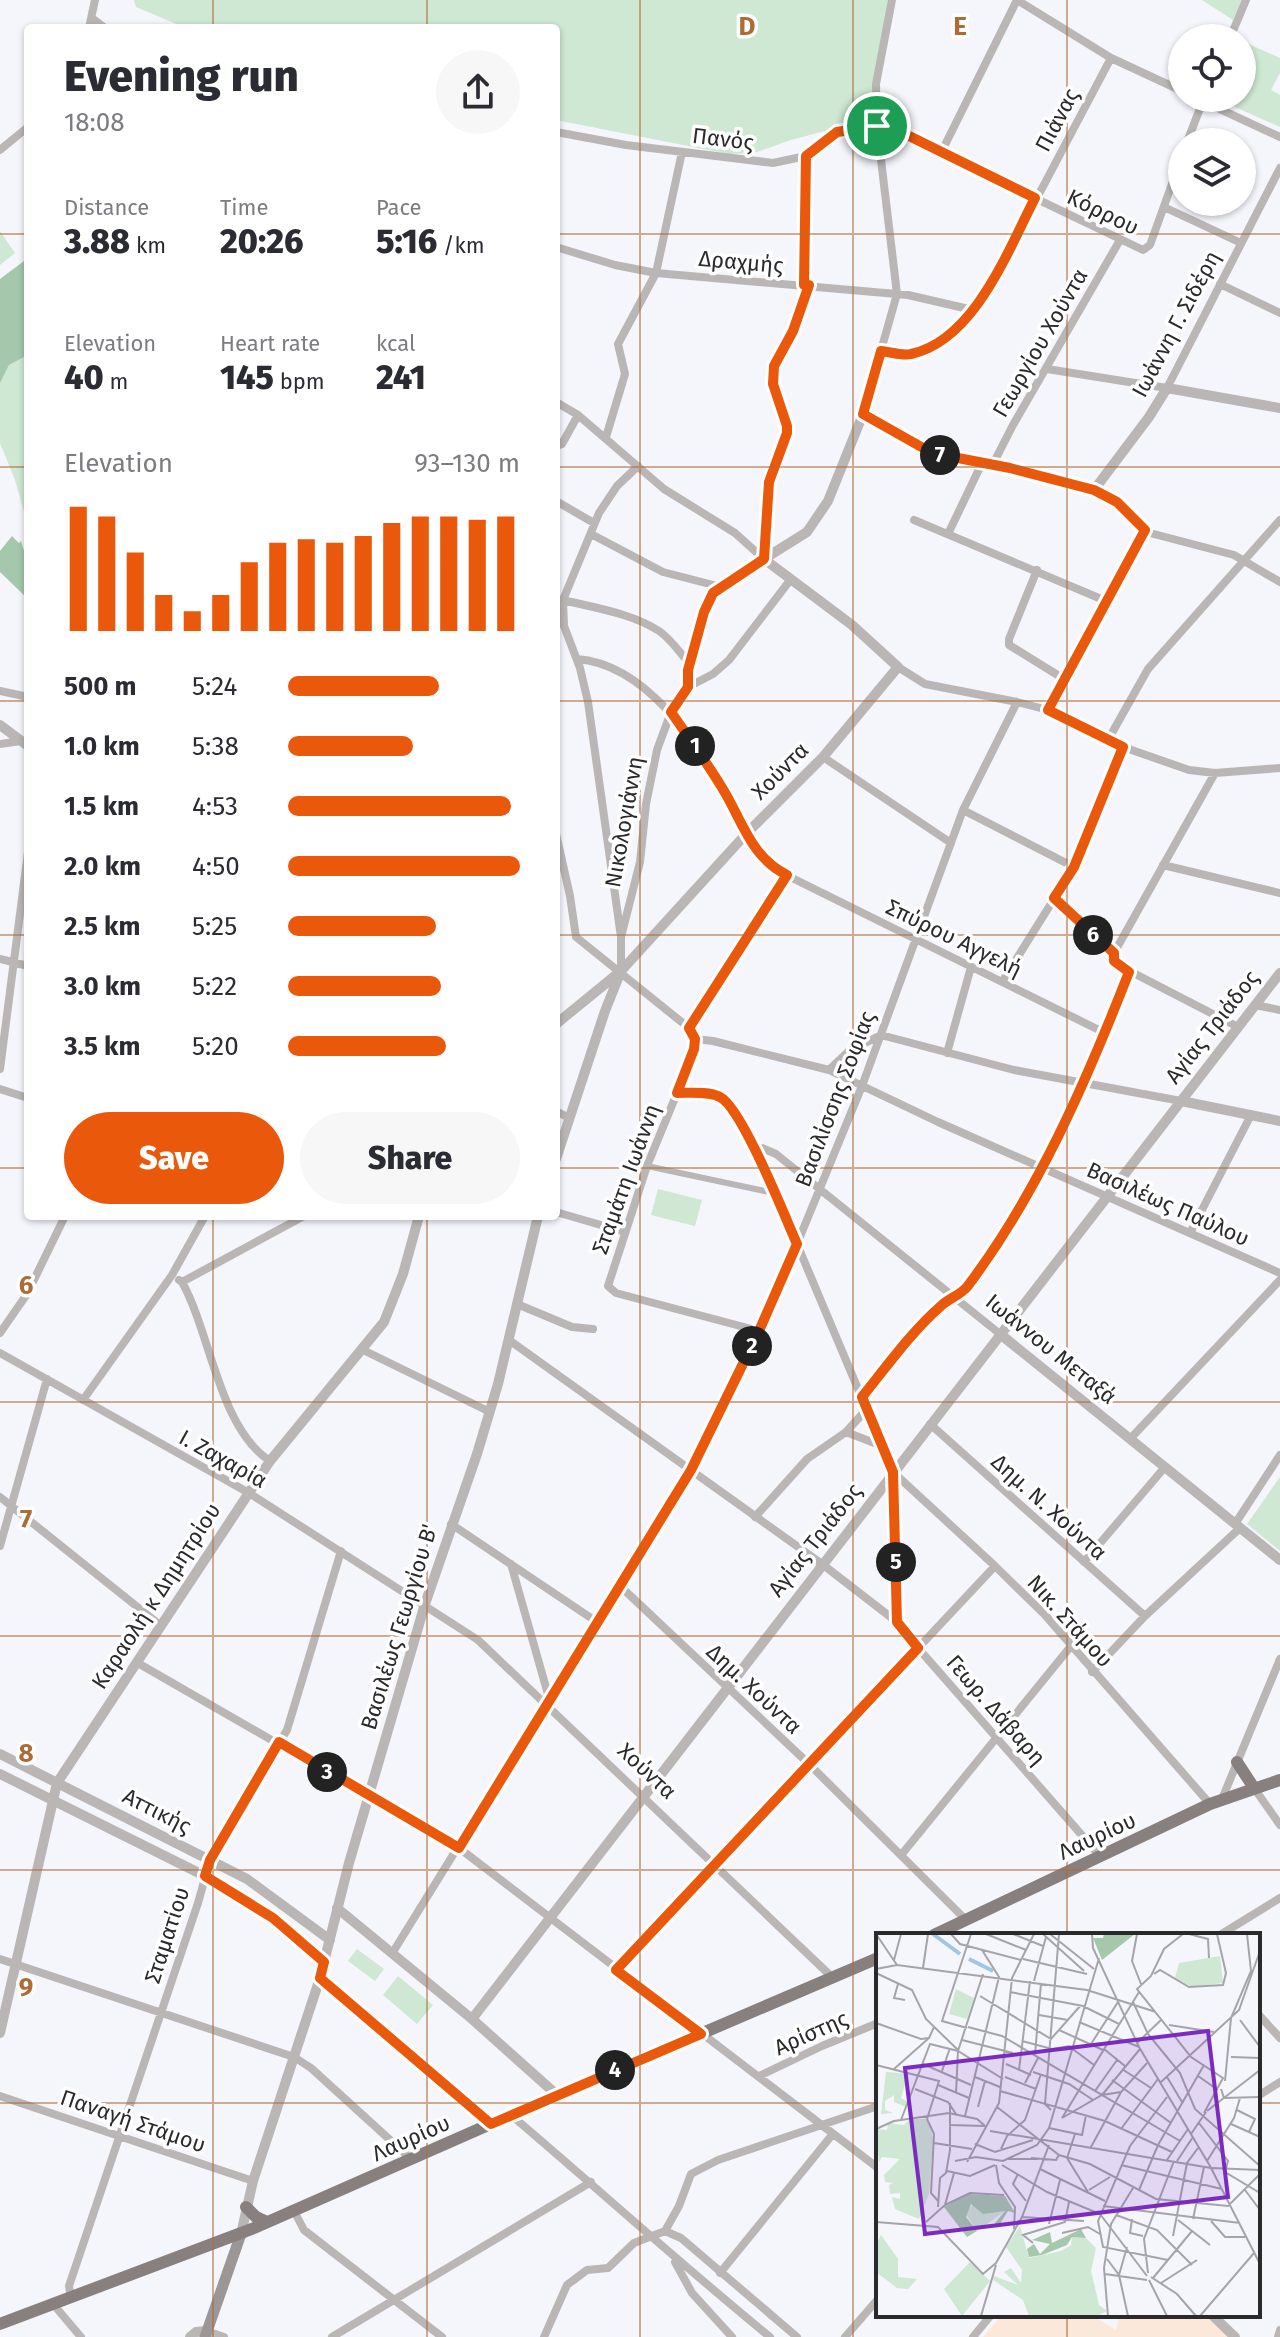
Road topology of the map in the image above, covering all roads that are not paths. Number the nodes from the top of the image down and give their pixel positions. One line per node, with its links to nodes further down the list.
1 (95, 0): 5 (street)
2 (892, 0): 10 (street)
3 (1017, 0): 7 (street); 16 (street)
4 (1246, 0): 6 (street)
5 (91, 24)
6 (1236, 24)
7 (1111, 58): 8 (street); 20 (street, Πιάνας)
8 (1168, 84)
9 (1228, 112): 13 (street)
10 (877, 126): 16 (street, Κόρρου); 17 (street, Πανός); 28 (street)
11 (24, 130): 14 (street)
12 (560, 133): 15 (street, Πανός)
13 (1280, 137)
14 (0, 150)
15 (682, 152): 17 (street, Πανός); 25 (street)
16 (941, 153): 20 (street, Κόρρου)
17 (806, 156): 27 (street)
18 (1280, 168): 23 (street, Ιωάννη Γ. Σιδέρη)
19 (1168, 196): 21 (street)
20 (1035, 198): 22 (street, Κόρρου); 29 (street, Πιάνας)
21 (1164, 207): 22 (street, Κόρρου); 23 (street)
22 (1120, 240): 32 (street, Γεωργίου Χούντα)
23 (1241, 243): 26 (street, Ιωάννη Γ. Σιδέρη)
24 (560, 248): 25 (street, Δραχμής)
25 (656, 273): 27 (street, Δραχμής); 38 (street)
26 (1220, 284): 30 (street); 33 (street, Ιωάννη Γ. Σιδέρη)
27 (807, 285): 28 (street, Δραχμής); 50 (street)
28 (897, 294): 29 (street, Δραχμής); 31 (street)
29 (973, 310): 31 (street, Πιάνας)
30 (1280, 313)
31 (881, 351): 36 (street)
32 (1047, 369): 33 (street); 40 (street, Γεωργίου Χούντα)
33 (1167, 388): 35 (street); 42 (street, Ιωάννη Γ. Σιδέρη)
34 (560, 404): 37 (street)
35 (1280, 408)
36 (863, 414): 40 (street); 50 (street)
37 (578, 415): 38 (street); 39 (street)
38 (606, 437): 41 (street)
39 (560, 445)
40 (988, 464): 42 (street); 49 (street, Γεωργίου Χούντα)
41 (638, 466): 46 (street); 50 (street)
42 (1094, 490): 47 (street)
43 (560, 503): 46 (street)
44 (914, 520): 49 (street)
45 (1280, 520): 51 (street)
46 (594, 523): 48 (street)
47 (1145, 530): 51 (street); 56 (street)
48 (591, 534): 55 (street); 57 (street)
49 (948, 534): 52 (street)
50 (764, 559): 53 (street); 55 (street)
51 (1244, 562): 54 (street); 69 (street)
52 (1037, 570): 56 (street); 61 (street)
53 (791, 579): 60 (street); 62 (street, Νικολογιάννη)
54 (1280, 582)
55 (721, 587): 59 (street)
56 (1106, 601): 61 (street)
57 (560, 608): 58 (street); 59 (street)
58 (577, 659): 67 (street, Σπύρου Αγγελή); 87 (street)
59 (689, 663): 62 (street)
60 (898, 667): 65 (street); 74 (street, Χούντα)
61 (1064, 679): 66 (street)
62 (688, 687): 67 (street, Νικολογιάννη)
63 (0, 691): 64 (street)
64 (24, 696)
65 (1017, 702): 66 (street); 77 (street, Βασιλίσσης Σοφίας)
66 (1048, 710): 69 (street)
67 (671, 712): 78 (street, Σπύρου Αγγελή); 87 (street, Νικολογιάννη)
68 (0, 725): 70 (street)
69 (1108, 740): 73 (street)
70 (24, 742)
71 (24, 743): 72 (street)
72 (0, 744)
73 (1123, 747): 76 (street); 82 (street)
74 (823, 757): 78 (street, Χούντα); 79 (street)
75 (1280, 768): 76 (street)
76 (1215, 773): 81 (street)
77 (963, 810): 79 (street, Βασιλίσσης Σοφίας); 82 (street)
78 (746, 834): 83 (street, Σπύρου Αγγελή); 94 (street, Χούντα)
79 (951, 843): 88 (street, Βασιλίσσης Σοφίας)
80 (560, 852): 94 (street)
81 (1163, 865): 84 (street); 89 (street)
82 (1074, 867): 86 (street)
83 (787, 875): 88 (street, Σπύρου Αγγελή); 102 (street)
84 (1280, 893)
85 (24, 896): 91 (street)
86 (1054, 898): 89 (street); 97 (street)
87 (621, 937): 94 (street, Νικολογιάννη)
88 (915, 939): 93 (street, Σπύρου Αγγελή); 104 (street, Βασιλίσσης Σοφίας)
89 (1114, 953): 95 (street)
90 (0, 959): 91 (street)
91 (15, 961): 92 (street); 107 (street)
92 (24, 964)
93 (971, 967): 97 (street, Σπύρου Αγγελή); 106 (street)
94 (621, 971): 100 (street); 102 (street); 117 (street)
95 (1129, 972): 101 (street); 103 (street)
96 (1280, 973): 98 (street, Αγίας Τριάδος)
97 (1002, 982): 103 (street, Σπύρου Αγγελή)
98 (1255, 1005): 99 (street); 101 (street, Αγίας Τριάδος)
99 (1280, 1010)
100 (560, 1019)
101 (1238, 1027): 114 (street, Αγίας Τριάδος)
102 (689, 1028): 105 (street)
103 (1105, 1033): 109 (street)
104 (881, 1035): 106 (street); 108 (street); 110 (street, Βασιλίσσης Σοφίας)
105 (695, 1039): 108 (street, Βασιλέως Παύλου); 112 (street, Σταμάτη Ιωάννη)
106 (947, 1053): 109 (street)
107 (0, 1069)
108 (829, 1070): 110 (street, Βασιλέως Παύλου)
109 (1084, 1084): 114 (street); 122 (street)
110 (862, 1086): 122 (street, Βασιλέως Παύλου); 123 (street, Βασιλίσσης Σοφίας)
111 (0, 1089): 113 (street)
112 (677, 1093): 120 (street); 121 (street, Σταμάτη Ιωάννη)
113 (24, 1097)
114 (1181, 1101): 116 (street); 125 (street, Αγίας Τριάδος)
115 (560, 1113): 117 (street)
116 (1251, 1115): 118 (street); 133 (street)
117 (569, 1118): 119 (street)
118 (1280, 1121)
119 (560, 1146)
120 (754, 1151): 123 (street, Ιωάννου Μεταξά); 124 (street)
121 (647, 1166): 124 (street); 132 (street, Σταμάτη Ιωάννη)
122 (1041, 1168): 125 (street, Βασιλέως Παύλου); 139 (street)
123 (820, 1188): 134 (street, Βασιλίσσης Σοφίας); 139 (street, Ιωάννου Μεταξά)
124 (774, 1193): 134 (street)
125 (1107, 1196): 133 (street, Βασιλέως Παύλου); 144 (street, Αγίας Τριάδος)
126 (560, 1213): 132 (street)
127 (63, 1220): 143 (street)
128 (203, 1220): 136 (street)
129 (297, 1220): 138 (street)
130 (418, 1220): 146 (street, Καραολή κ Δημητρίου)
131 (537, 1220): 140 (street, Βασιλέως Γεωργίου Β')
132 (625, 1232): 142 (street, Σταμάτη Ιωάννη)
133 (1190, 1233): 135 (street, Βασιλέως Παύλου)
134 (797, 1244): 142 (street, Βασιλίσσης Σοφίας); 149 (street)
135 (1280, 1273)
136 (172, 1275): 138 (street); 150 (street)
137 (1280, 1280): 155 (street)
138 (182, 1282): 158 (street)
139 (955, 1297): 144 (street, Ιωάννου Μεταξά); 149 (street)
140 (517, 1304): 141 (street); 145 (street, Βασιλέως Γεωργίου Β')
141 (593, 1329)
142 (759, 1331): 160 (street, Βασιλίσσης Σοφίας)
143 (0, 1333)
144 (1000, 1334): 153 (street, Αγίας Τριάδος); 155 (street, Ιωάννου Μεταξά)
145 (509, 1340): 152 (street, Βασιλέως Γεωργίου Β'); 160 (street, Γεωρ. Δάβαρη)
146 (361, 1349): 152 (street); 158 (street, Καραολή κ Δημητρίου)
147 (0, 1353): 148 (street, Ι. Ζαχαρία)
148 (47, 1379): 150 (street, Ι. Ζαχαρία); 164 (street)
149 (862, 1397): 151 (street)
150 (83, 1400): 162 (street, Ι. Ζαχαρία)
151 (867, 1409): 154 (street); 156 (street)
152 (490, 1412): 166 (street, Βασιλέως Γεωργίου Β')
153 (930, 1424): 161 (street, Αγίας Τριάδος); 171 (street, Δημ. Ν. Χούντα)
154 (846, 1432): 156 (street); 165 (street)
155 (1130, 1439): 159 (street, Ιωάννου Μεταξά)
156 (882, 1446): 161 (street)
157 (1280, 1455): 167 (street)
158 (270, 1461): 162 (street, Καραολή κ Δημητρίου)
159 (1165, 1467): 167 (street, Ιωάννου Μεταξά); 171 (street)
160 (691, 1470): 165 (street, Γεωρ. Δάβαρη); 175 (street, Βασιλίσσης Σοφίας)
161 (893, 1472): 173 (street, Αγίας Τριάδος); 174 (street, Νικ. Στάμου); 179 (street)
162 (249, 1493): 169 (street, Ι. Ζαχαρία); 180 (street, Καραολή κ Δημητρίου)
163 (0, 1497): 164 (street)
164 (12, 1507): 168 (street); 180 (street)
165 (755, 1517): 173 (street, Γεωρ. Δάβαρη)
166 (451, 1524): 172 (street); 176 (street, Βασιλέως Γεωργίου Β')
167 (1238, 1526): 170 (street, Ιωάννου Μεταξά); 177 (street)
168 (0, 1546)
169 (341, 1551): 176 (street, Ι. Ζαχαρία); 189 (street, Σταματίου)
170 (1280, 1560)
171 (1084, 1562): 177 (street, Δημ. Ν. Χούντα)
172 (511, 1564): 178 (street); 187 (street)
173 (822, 1564): 179 (street, Γεωρ. Δάβαρη); 186 (street, Αγίας Τριάδος)
174 (995, 1566): 181 (street, Νικ. Στάμου); 182 (street)
175 (620, 1586): 178 (street, Βασιλίσσης Σοφίας); 186 (street, Δημ. Χούντα)
176 (425, 1604): 187 (street, Χούντα); 198 (street, Βασιλέως Γεωργίου Β')
177 (1145, 1616): 185 (street)
178 (597, 1622): 187 (street, Βασιλίσσης Σοφίας)
179 (897, 1622): 182 (street, Γεωρ. Δάβαρη)
180 (160, 1625): 184 (street, Καραολή κ Δημητρίου)
181 (1071, 1646): 185 (street, Νικ. Στάμου); 188 (street)
182 (918, 1648): 188 (street, Γεωρ. Δάβαρη); 192 (street)
183 (1280, 1659): 191 (street)
184 (136, 1662): 189 (street); 195 (street, Καραολή κ Δημητρίου)
185 (1092, 1672): 200 (street, Νικ. Στάμου)
186 (726, 1689): 192 (street, Δημ. Χούντα); 197 (street, Αγίας Τριάδος)
187 (547, 1701): 197 (street, Χούντα); 202 (street, Βασιλίσσης Σοφίας)
188 (996, 1737): 203 (street); 204 (street, Γεωρ. Δάβαρη)
189 (279, 1742): 198 (street); 205 (street, Σταματίου)
190 (0, 1754): 195 (street, Αττικής)
191 (1237, 1762): 196 (main road); 200 (street)
192 (809, 1764): 203 (street, Δημ. Χούντα); 206 (street)
193 (0, 1774): 199 (street, Αττικής)
194 (1280, 1780): 196 (main road, Λαυρίου)
195 (57, 1783): 199 (street, Καραολή κ Δημητρίου); 205 (street, Αττικής)
196 (1254, 1788): 200 (main road, Λαυρίου); 201 (street)
197 (644, 1795): 206 (street, Χούντα); 210 (street, Αγίας Τριάδος)
198 (369, 1797): 202 (street); 209 (street, Βασιλέως Γεωργίου Β')
199 (54, 1800): 207 (street, Αττικής); 219 (street, Καραολή κ Δημητρίου)
200 (1216, 1801): 204 (main road, Λαυρίου)
201 (1280, 1825)
202 (459, 1848): 210 (street); 215 (street, Βασιλίσσης Σοφίας)
203 (902, 1854): 211 (street, Δημ. Χούντα)
204 (1101, 1857): 211 (main road, Λαυρίου)
205 (210, 1860): 207 (street, Σταματίου); 214 (street, Αττικής)
206 (715, 1864): 220 (street); 222 (street, Χούντα)
207 (205, 1876): 218 (street, Αττικής); 223 (street, Σταματίου)
208 (1280, 1898): 213 (street)
209 (337, 1908): 214 (street, Βασιλέως Γεωργίου Β'); 215 (street)
210 (549, 1917): 220 (street); 225 (street, Αγίας Τριάδος)
211 (966, 1920): 212 (main road, Λαυρίου)
212 (938, 1933)
213 (1223, 1933)
214 (330, 1940): 218 (street, Βασιλέως Γεωργίου Β')
215 (393, 1952): 225 (street)
216 (0, 1959): 219 (street)
217 (876, 1959): 222 (main road, Λαυρίου)
218 (324, 1962): 221 (street, Βασιλέως Γεωργίου Β')
219 (15, 1965): 223 (street); 227 (street, Καραολή κ Δημητρίου)
220 (616, 1970): 228 (street)
221 (320, 1978): 230 (street, Βασιλέως Γεωργίου Β'); 238 (street)
222 (833, 1978): 228 (main road, Λαυρίου)
223 (161, 2011): 230 (street); 240 (street, Σταματίου)
224 (1260, 2016): 229 (street)
225 (472, 2019): 233 (street)
226 (876, 2024): 231 (street, Αρίστης)
227 (0, 2033)
228 (701, 2034): 231 (street); 233 (main road, Λαυρίου)
229 (1280, 2038)
230 (294, 2057): 242 (street); 244 (street, Βασιλέως Γεωργίου Β')
231 (759, 2076): 239 (street)
232 (1280, 2082): 234 (street)
233 (557, 2095): 237 (main road, Λαυρίου)
234 (1260, 2095)
235 (0, 2096): 240 (street, Παναγή Στάμου)
236 (876, 2107): 239 (street)
237 (511, 2115): 238 (main road, Λαυρίου); 245 (street)
238 (491, 2124): 242 (main road, Λαυρίου)
239 (819, 2124): 241 (street); 249 (street)
240 (119, 2135): 244 (street, Παναγή Στάμου); 254 (street, Σταματίου)
241 (832, 2135): 243 (street); 253 (street)
242 (411, 2159): 247 (main road, Λαυρίου)
243 (876, 2167)
244 (253, 2181): 246 (street, Βασιλέως Γεωργίου Β')
245 (591, 2182): 251 (street); 255 (street)
246 (246, 2207): 248 (main road); 250 (street, Βασιλέως Γεωργίου Β')
247 (294, 2211): 248 (main road, Λαυρίου); 255 (street)
248 (267, 2222): 250 (main road, Λαυρίου)
249 (665, 2231): 251 (street); 253 (street)
250 (241, 2234): 254 (main road, Λαυρίου); 263 (main road)
251 (652, 2237): 252 (street); 269 (street)
252 (674, 2257): 260 (street); 272 (street)
253 (720, 2273): 273 (street)
254 (71, 2298): 257 (main road, Λαυρίου)
255 (395, 2299): 267 (street); 268 (street)
256 (876, 2301): 274 (street)
257 (53, 2304): 261 (main road, Λαυρίου); 264 (street)
258 (989, 2317): 275 (street)
259 (1214, 2317): 276 (street)
260 (720, 2323): 270 (street); 271 (street)
261 (0, 2324)
262 (1280, 2330): 277 (street)
263 (205, 2334): 265 (street); 266 (street)
264 (81, 2337)
265 (190, 2337)
266 (224, 2337)
267 (332, 2337)
268 (442, 2337)
269 (544, 2337)
270 (716, 2337)
271 (732, 2337)
272 (770, 2337)
273 (797, 2337)
274 (845, 2337)
275 (973, 2337)
276 (1235, 2337)
277 (1278, 2337)

